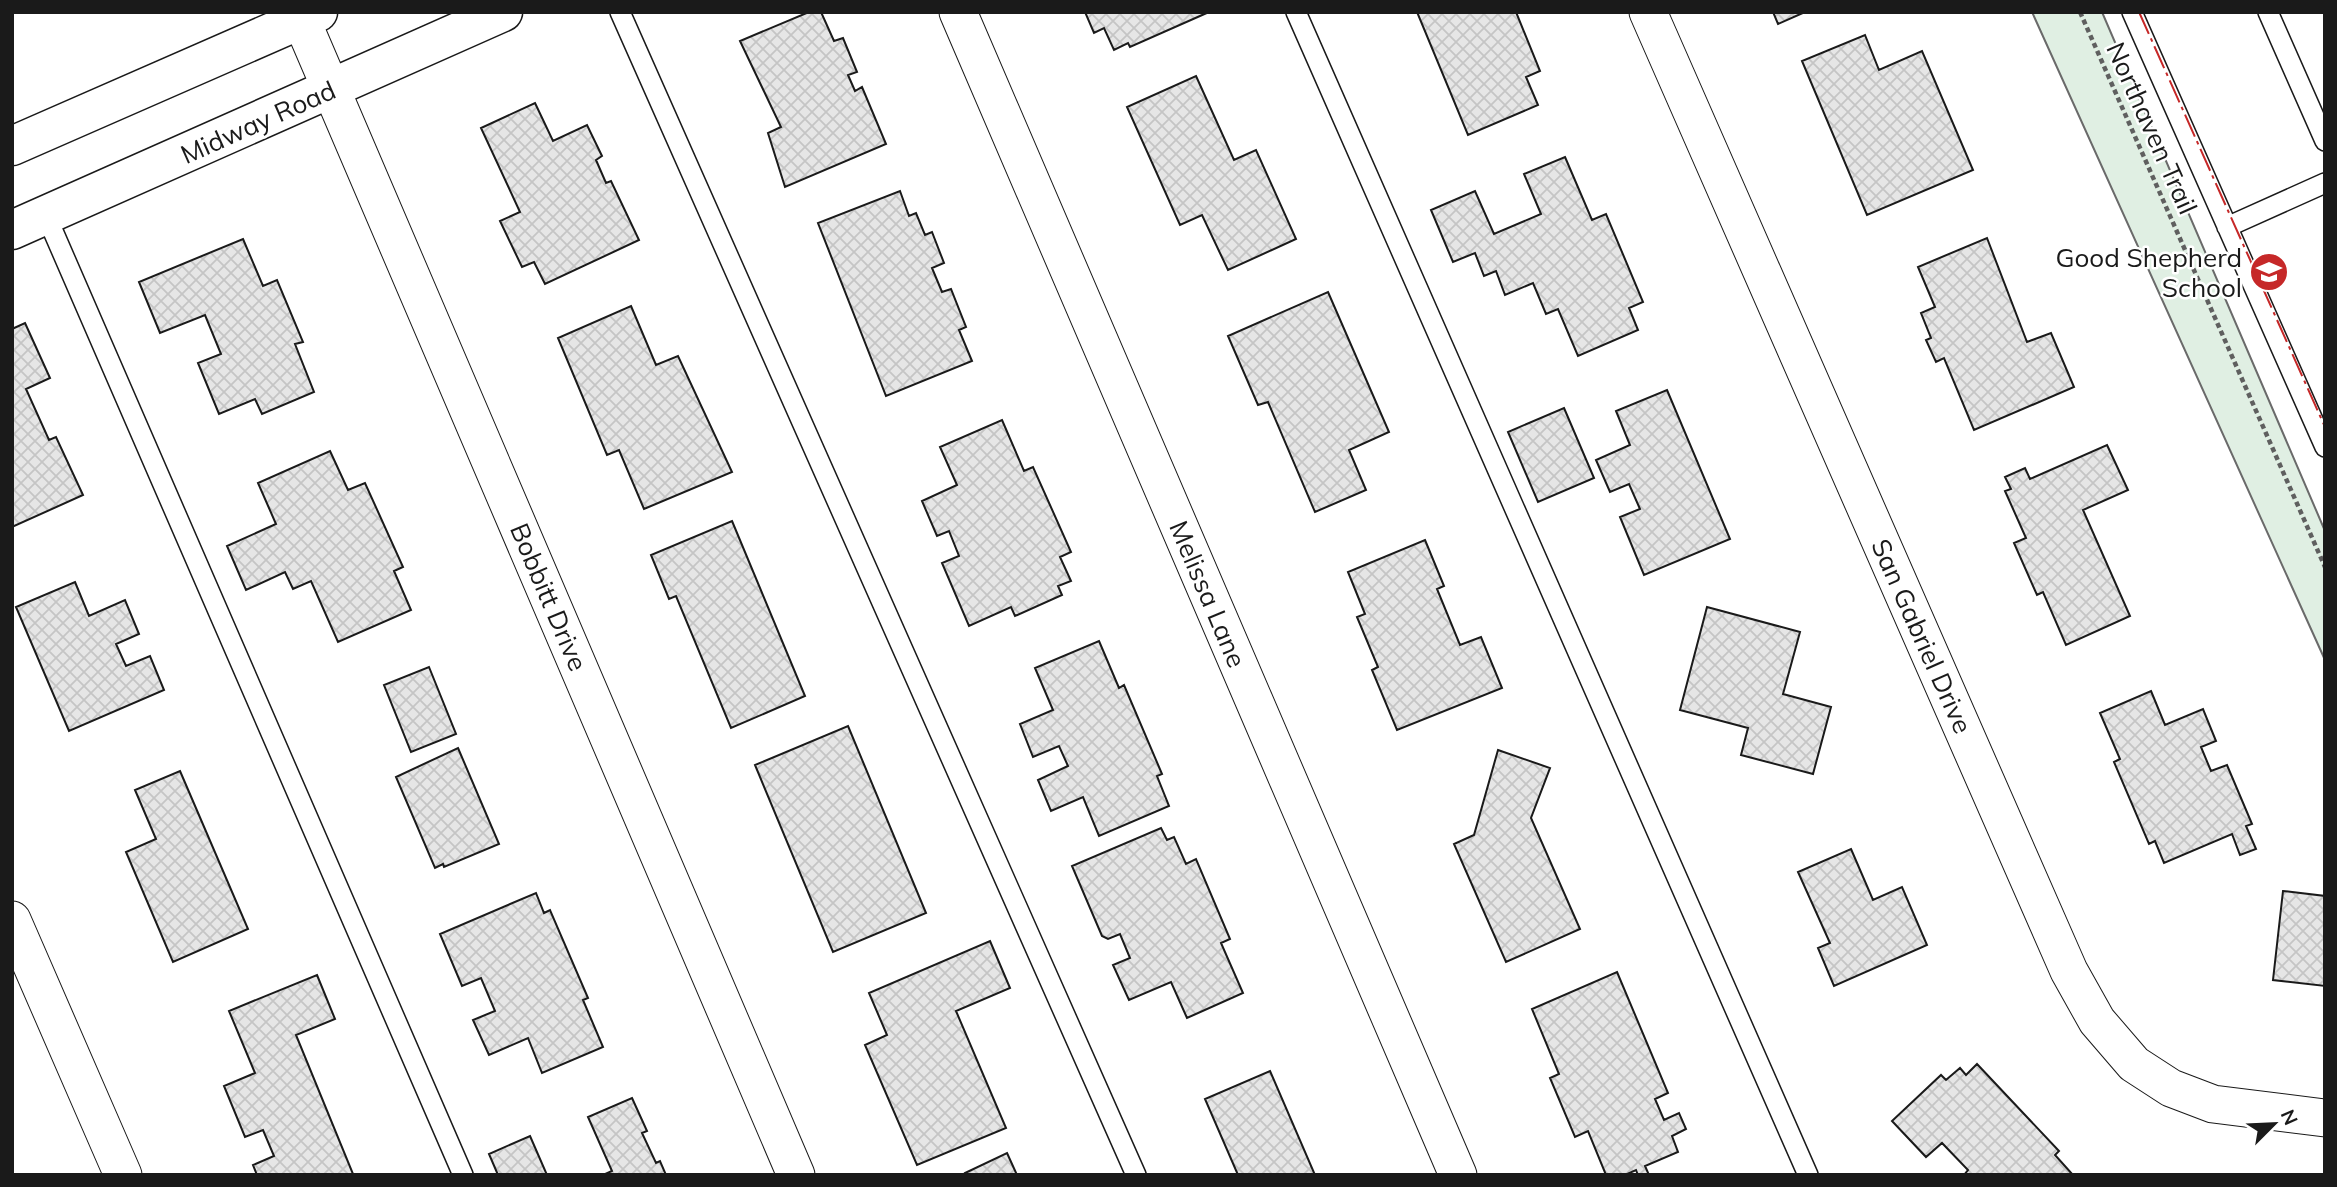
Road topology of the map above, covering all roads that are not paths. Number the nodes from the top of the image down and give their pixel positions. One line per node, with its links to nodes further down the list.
1 (503, 12): 9 (main road, Midway Road)
2 (620, 12): 21 (lane)
3 (958, 12): 22 (street, Melissa Lane)
4 (1296, 12): 23 (lane)
5 (1648, 12): 17 (street, San Gabriel Drive)
6 (2133, 12): 14 (lane)
7 (2268, 12): 10 (lane)
8 (306, 15): 9 (street, Bobbitt Drive); 11 (main road)
9 (331, 89): 13 (main road, Midway Road); 20 (street, Bobbitt Drive)
10 (2325, 141)
11 (12, 146)
12 (2325, 183): 14 (lane)
13 (29, 223): 19 (lane)
14 (2227, 227): 15 (lane)
15 (2325, 447)
16 (12, 920): 18 (street)
17 (2325, 1118)
18 (123, 1175)
19 (464, 1175)
20 (796, 1175)
21 (1136, 1175)
22 (1458, 1175)
23 (1808, 1175)

